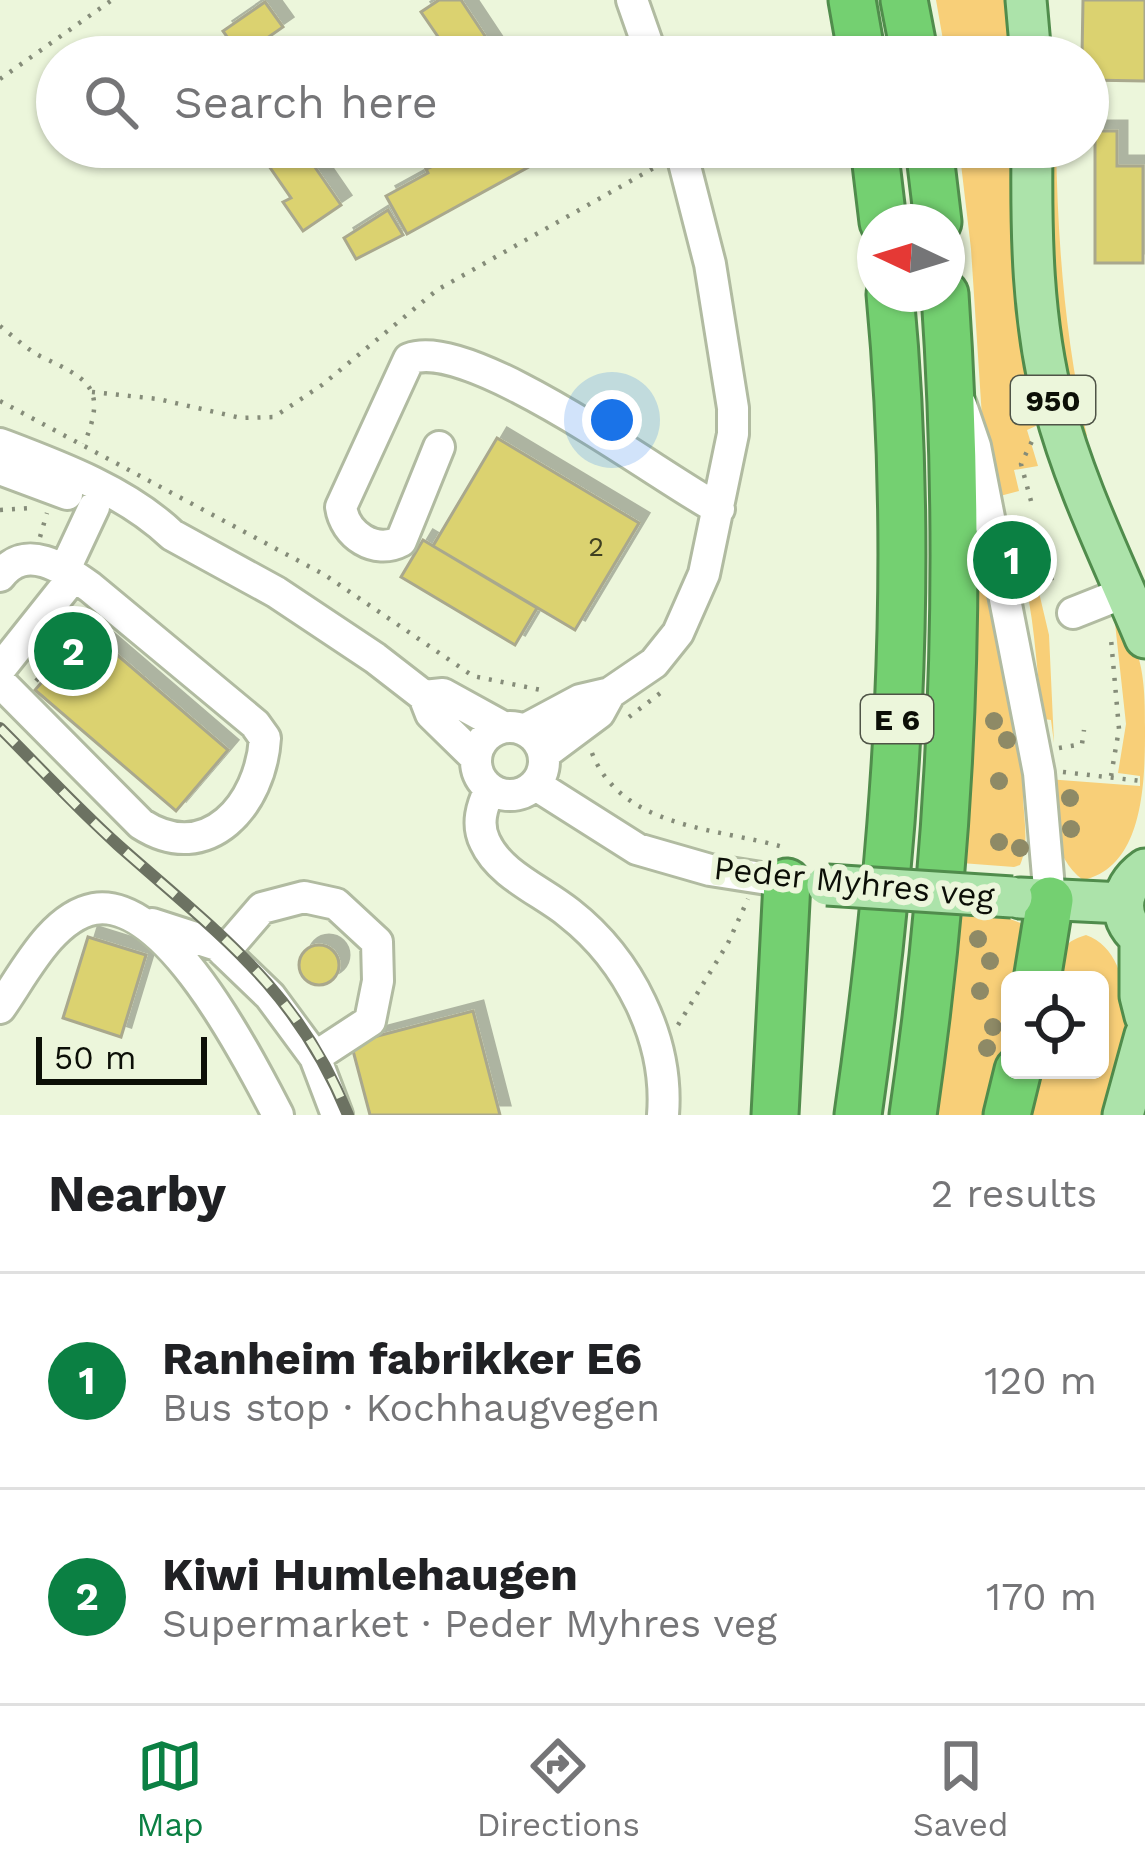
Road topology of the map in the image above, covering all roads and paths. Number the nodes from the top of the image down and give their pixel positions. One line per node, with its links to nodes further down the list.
1 (112, 0): 7 (path)
2 (632, 0): 8 (street)
3 (832, 0): 9 (highway)
4 (852, 0): 10 (highway)
5 (904, 0): 11 (highway)
6 (1025, 0): 12 (main road)
7 (61, 36)
8 (645, 36)
9 (850, 36)
10 (858, 36)
11 (911, 36)
12 (1029, 36)
13 (36, 54): 14 (path)
14 (0, 79)
15 (649, 168): 26 (path)
16 (680, 168): 35 (street)
17 (877, 168): 20 (highway)
18 (932, 168): 21 (highway)
19 (1032, 168): 41 (main road, 950)
20 (881, 204)
21 (936, 204)
22 (891, 312): 72 (highway, E 6)
23 (946, 312): 25 (highway, E 6)
24 (0, 326): 26 (path)
25 (951, 379): 57 (street); 73 (highway, E 6)
26 (92, 392): 29 (path)
27 (0, 401): 29 (path)
28 (0, 444): 36 (street, Peder Myhres veg)
29 (84, 444): 47 (path)
30 (439, 447): 35 (street)
31 (1040, 456): 33 (path)
32 (0, 469): 34 (street, Peder Myhres veg)
33 (1031, 501)
34 (94, 506): 36 (street, Peder Myhres veg); 37 (street)
35 (719, 509): 47 (street)
36 (172, 535): 46 (street, Peder Myhres veg)
37 (70, 573): 38 (street); 44 (street); 45 (street)
38 (0, 576)
39 (1062, 576): 40 (path)
40 (1036, 581)
41 (1126, 592): 42 (street); 43 (main road, 950)
42 (1072, 613)
43 (1145, 638)
44 (0, 668)
45 (0, 682)
46 (424, 696): 49 (street, Peder Myhres veg); 51 (street, Peder Myhres veg)
47 (574, 716): 49 (street); 56 (path)
48 (1084, 730): 50 (path)
49 (527, 749): 51 (street); 54 (street); 56 (street, Peder Myhres veg)
50 (1047, 749)
51 (476, 758): 54 (street)
52 (1052, 772): 53 (path)
53 (1141, 781)
54 (490, 789): 66 (street)
55 (1138, 875): 57 (main road, Peder Myhres veg); 59 (main road)
56 (783, 877): 57 (main road, Peder Myhres veg, bridge); 66 (path); 71 (highway)
57 (1031, 898): 61 (highway)
58 (135, 919): 60 (street); 62 (street); 68 (street)
59 (1143, 940): 63 (main road)
60 (224, 952): 65 (street); 65 (street)
61 (1036, 971)
62 (0, 1008)
63 (1145, 1016)
64 (1145, 1035): 75 (main road)
65 (314, 1057): 69 (street)
66 (662, 1057): 70 (street)
67 (1016, 1079): 74 (highway)
68 (278, 1115)
69 (337, 1115)
70 (663, 1115)
71 (775, 1115)
72 (857, 1115)
73 (913, 1115)
74 (1007, 1115)
75 (1123, 1115)

